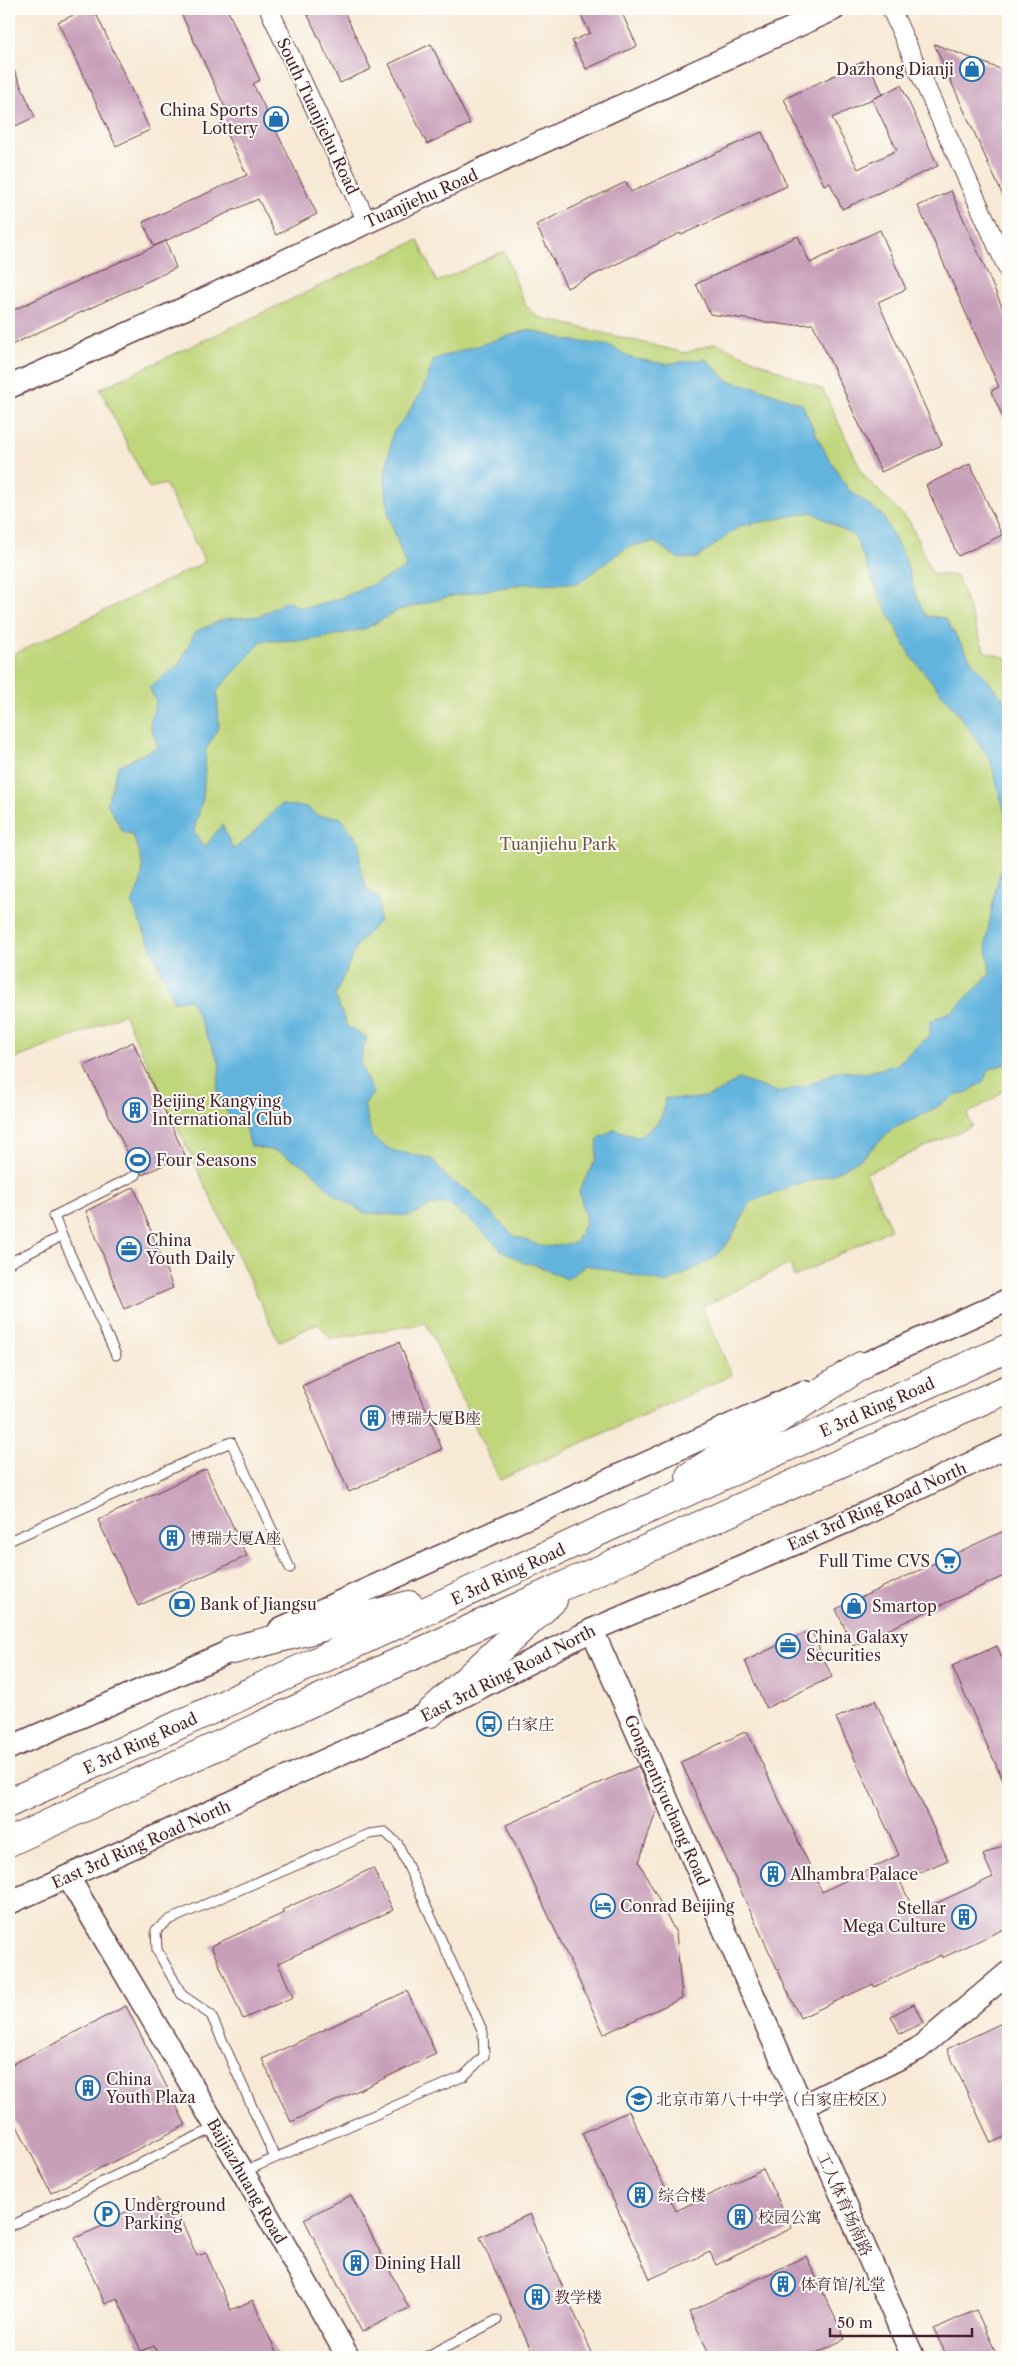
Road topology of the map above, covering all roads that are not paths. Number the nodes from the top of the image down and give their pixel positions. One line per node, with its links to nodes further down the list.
1 (269, 9): 4 (street, South Tuanjiehu Road)
2 (834, 9): 4 (street, Tuanjiehu Road)
3 (891, 9): 5 (street)
4 (367, 222): 6 (street, Tuanjiehu Road)
5 (1008, 270)
6 (9, 387)
7 (136, 1175): 8 (lane)
8 (62, 1236): 9 (lane); 12 (lane)
9 (9, 1263)
10 (1008, 1300): 13 (street)
11 (1008, 1348): 16 (highway, E 3rd Ring Road)
12 (116, 1355)
13 (861, 1366): 16 (highway); 22 (street)
14 (1008, 1388): 19 (highway)
15 (1008, 1446): 21 (street, East 3rd Ring Road North)
16 (613, 1525): 20 (highway, E 3rd Ring Road)
17 (9, 1541): 18 (lane)
18 (290, 1568)
19 (572, 1582): 23 (highway); 26 (highway)
20 (478, 1587): 22 (highway); 25 (highway, E 3rd Ring Road)
21 (592, 1630): 23 (street, East 3rd Ring Road North); 30 (street, Gongrentiyuchang Road)
22 (233, 1650): 24 (street)
23 (430, 1713): 27 (street, East 3rd Ring Road North)
24 (9, 1748)
25 (9, 1803)
26 (9, 1842)
27 (68, 1877): 28 (street, East 3rd Ring Road North); 31 (street, Baijiazhuang Road)
28 (9, 1903)
29 (1008, 1973): 30 (street)
30 (802, 2106): 38 (street, 工人体育场南路)
31 (216, 2127): 33 (street, Baijiazhuang Road); 34 (lane)
32 (275, 2158): 32 (lane); 33 (lane)
33 (243, 2172): 36 (street, Baijiazhuang Road)
34 (9, 2227)
35 (497, 2320): 37 (lane)
36 (348, 2357)
37 (426, 2357)
38 (913, 2357)

